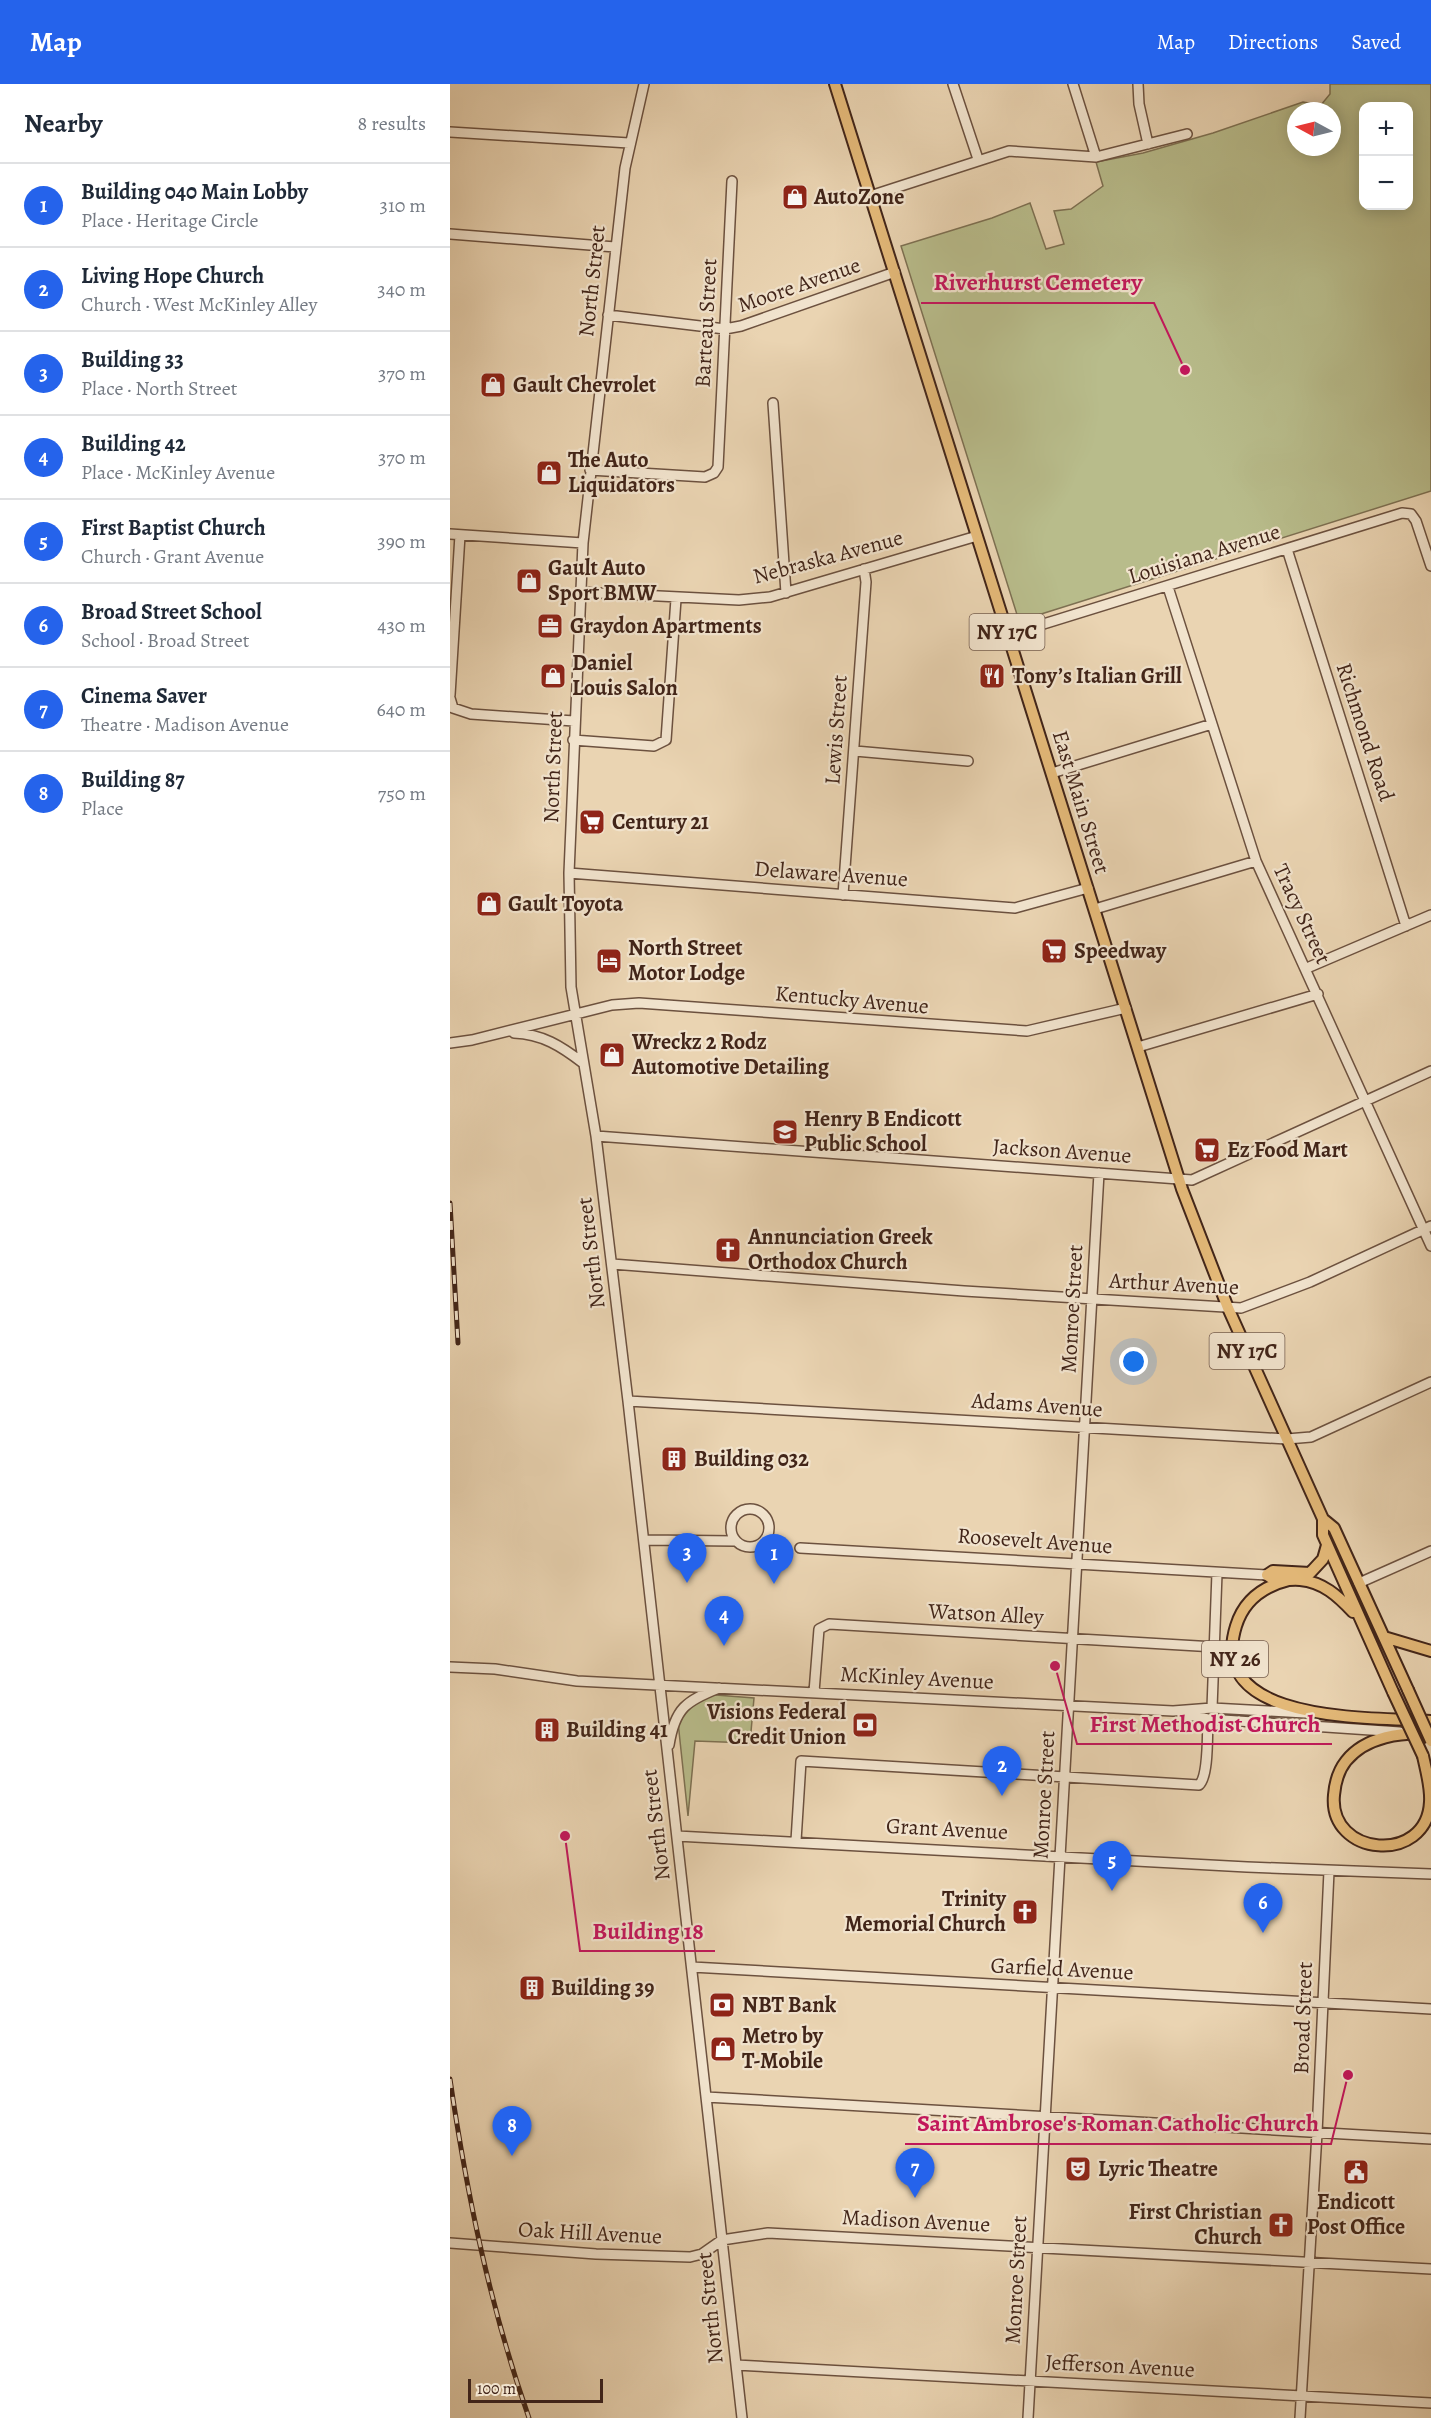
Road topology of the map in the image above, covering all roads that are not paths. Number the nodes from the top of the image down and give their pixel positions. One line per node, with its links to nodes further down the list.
1 (644, 84): 8 (street, North Street)
2 (835, 84): 13 (main road, East Main Street / NY 17C)
3 (953, 84): 11 (street)
4 (1073, 84): 10 (street)
5 (1138, 84): 9 (street)
6 (450, 132): 8 (street)
7 (1187, 134): 9 (street)
8 (629, 143): 15 (street, North Street)
9 (1148, 144): 10 (street)
10 (1096, 157): 11 (street)
11 (978, 159): 13 (street)
12 (732, 181): 18 (street, Barteau Street)
13 (870, 196): 16 (main road, East Main Street / NY 17C)
14 (450, 234): 15 (street)
15 (615, 247): 17 (street, North Street)
16 (895, 272): 18 (street, Moore Avenue); 22 (main road, East Main Street / NY 17C)
17 (608, 315): 18 (street, Moore Avenue); 20 (street, North Street)
18 (725, 329): 20 (street, Barteau Street)
19 (773, 403): 29 (street)
20 (590, 470): 23 (street, North Street)
21 (455, 534): 23 (street); 32 (street)
22 (977, 536): 26 (street, Nebraska Avenue); 31 (main road, East Main Street / NY 17C)
23 (583, 543): 28 (street, North Street)
24 (1287, 549): 25 (street, Louisiana Avenue); 27 (street, Louisiana Avenue); 45 (street, Richmond Road)
25 (1431, 566)
26 (864, 568): 29 (street, Nebraska Avenue); 36 (street, Lewis Street)
27 (1168, 586): 31 (street, Louisiana Avenue); 34 (street, Tracy Street)
28 (579, 592): 30 (street, Nebraska Avenue); 33 (street, North Street)
29 (786, 593): 30 (street, Nebraska Avenue)
30 (676, 599): 35 (street)
31 (1008, 635): 38 (main road, East Main Street / NY 17C)
32 (450, 696): 33 (street)
33 (574, 721): 35 (street, North Street)
34 (1212, 724): 38 (street); 39 (street, Tracy Street)
35 (573, 740): 40 (street, North Street)
36 (855, 751): 37 (street); 42 (street, Lewis Street)
37 (968, 761)
38 (1052, 773): 41 (main road, East Main Street / NY 17C)
39 (1256, 861): 43 (street); 46 (street, Tracy Street)
40 (569, 873): 42 (street, Delaware Avenue); 49 (street, North Street)
41 (1088, 888): 42 (street, Delaware Avenue); 43 (main road, East Main Street / NY 17C)
42 (843, 895)
43 (1095, 909): 48 (main road, East Main Street / NY 17C)
44 (1431, 915): 45 (street)
45 (1406, 926): 46 (street)
46 (1307, 968): 47 (street, Tracy Street)
47 (1318, 994): 52 (street); 55 (street, Tracy Street)
48 (1126, 1008): 49 (street, Kentucky Avenue); 52 (main road, East Main Street / NY 17C)
49 (574, 1014): 50 (street, Kentucky Avenue); 53 (street, North Street)
50 (505, 1032): 51 (street); 53 (street)
51 (450, 1043)
52 (1138, 1047): 58 (main road, East Main Street / NY 17C)
53 (583, 1063): 56 (street, North Street)
54 (1431, 1071): 55 (street, Jackson Avenue)
55 (1366, 1101): 58 (street, Jackson Avenue); 59 (street, Tracy Street)
56 (596, 1137): 57 (street, Jackson Avenue); 61 (street, North Street)
57 (1099, 1173): 58 (street, Jackson Avenue); 62 (street, Monroe Street)
58 (1179, 1179): 63 (main road, East Main Street / NY 17C)
59 (1427, 1228): 60 (street, Tracy Street); 63 (street, Arthur Avenue)
60 (1431, 1246)
61 (612, 1264): 62 (street, Arthur Avenue); 65 (street, North Street)
62 (1092, 1299): 63 (street, Arthur Avenue); 66 (street, Monroe Street)
63 (1228, 1308): 67 (main road, East Main Street / NY 17C)
64 (1431, 1382): 67 (street, Adams Avenue)
65 (628, 1401): 66 (street, Adams Avenue); 69 (street, North Street)
66 (1084, 1428): 67 (street, Adams Avenue); 74 (street, Monroe Street)
67 (1287, 1439): 68 (main road, East Main Street / NY 17C)
68 (1323, 1519): 71 (main road, East Main Street / NY 17C); 78 (main road, East Main Street / NY 17C)
69 (645, 1540): 70 (street); 85 (street, North Street)
70 (735, 1541): 70 (street)
71 (1328, 1545): 76 (main road); 79 (main road, East Main Street / NY 17C)
72 (800, 1548): 74 (street, Roosevelt Avenue)
73 (1431, 1551): 78 (street)
74 (1077, 1564): 75 (street, Roosevelt Avenue); 81 (street, Monroe Street)
75 (1217, 1573): 76 (street, Roosevelt Avenue); 82 (street)
76 (1267, 1575): 77 (main road)
77 (1289, 1580): 79 (main road); 91 (main road, NY 26)
78 (1359, 1583): 80 (main road, East Main Street / NY 17C)
79 (1360, 1619): 98 (main road, East Main Street / NY 17C, bridge)
80 (1384, 1636): 83 (main road); 96 (main road, East Main Street / NY 17C, bridge)
81 (1073, 1638): 82 (street, Watson Alley); 87 (street, Watson Alley); 88 (street, Monroe Street)
82 (1215, 1647): 89 (street)
83 (1431, 1651)
84 (450, 1667): 85 (street, McKinley Avenue)
85 (660, 1684): 86 (street, McKinley Avenue); 97 (street, North Street)
86 (723, 1687): 87 (street, McKinley Avenue); 97 (street)
87 (814, 1692): 88 (street, McKinley Avenue)
88 (1068, 1706): 90 (street, McKinley Avenue); 100 (street, Monroe Street)
89 (1212, 1708): 90 (street, McKinley Avenue); 91 (street, McKinley Avenue)
90 (1173, 1711): 92 (street, McKinley Avenue)
91 (1319, 1714): 93 (main road, NY 26)
92 (1208, 1719): 94 (street, McKinley Avenue); 100 (street)
93 (1431, 1721)
94 (1409, 1733): 95 (main road); 98 (main road)
95 (1431, 1734)
96 (1431, 1741)
97 (668, 1756): 101 (street, North Street)
98 (1423, 1756): 99 (main road, East Main Street / NY 17C)
99 (1431, 1773)
100 (1063, 1777): 102 (street); 103 (street, Monroe Street)
101 (676, 1836): 102 (street, Grant Avenue); 106 (street, North Street)
102 (796, 1841): 103 (street, Grant Avenue)
103 (1061, 1856): 104 (street, Grant Avenue); 107 (street, Monroe Street)
104 (1329, 1871): 105 (street, Grant Avenue); 108 (street, Broad Street)
105 (1431, 1874)
106 (692, 1966): 107 (street, Garfield Avenue); 110 (street, North Street)
107 (1053, 1988): 108 (street, Garfield Avenue); 111 (street, Monroe Street)
108 (1323, 2002): 109 (street, Garfield Avenue); 112 (street, Broad Street)
109 (1431, 2009)
110 (706, 2097): 111 (street); 114 (street, North Street)
111 (1045, 2118): 112 (street); 116 (street, Monroe Street)
112 (1317, 2133): 113 (street); 117 (street, Broad Street)
113 (1431, 2139)
114 (722, 2240): 115 (street, Oak Hill Avenue); 116 (street, Madison Avenue); 119 (street, North Street)
115 (450, 2243)
116 (1037, 2247): 117 (street, Madison Avenue); 120 (street, Monroe Street)
117 (1309, 2263): 118 (street, Madison Avenue); 121 (street, Broad Street)
118 (1431, 2268)
119 (736, 2365): 120 (street, Jefferson Avenue); 123 (street, North Street)
120 (1030, 2380): 121 (street, Jefferson Avenue); 124 (street, Monroe Street)
121 (1301, 2395): 122 (street, Jefferson Avenue); 125 (street, Broad Street)
122 (1431, 2403)
123 (742, 2418)
124 (1028, 2418)
125 (1300, 2418)

